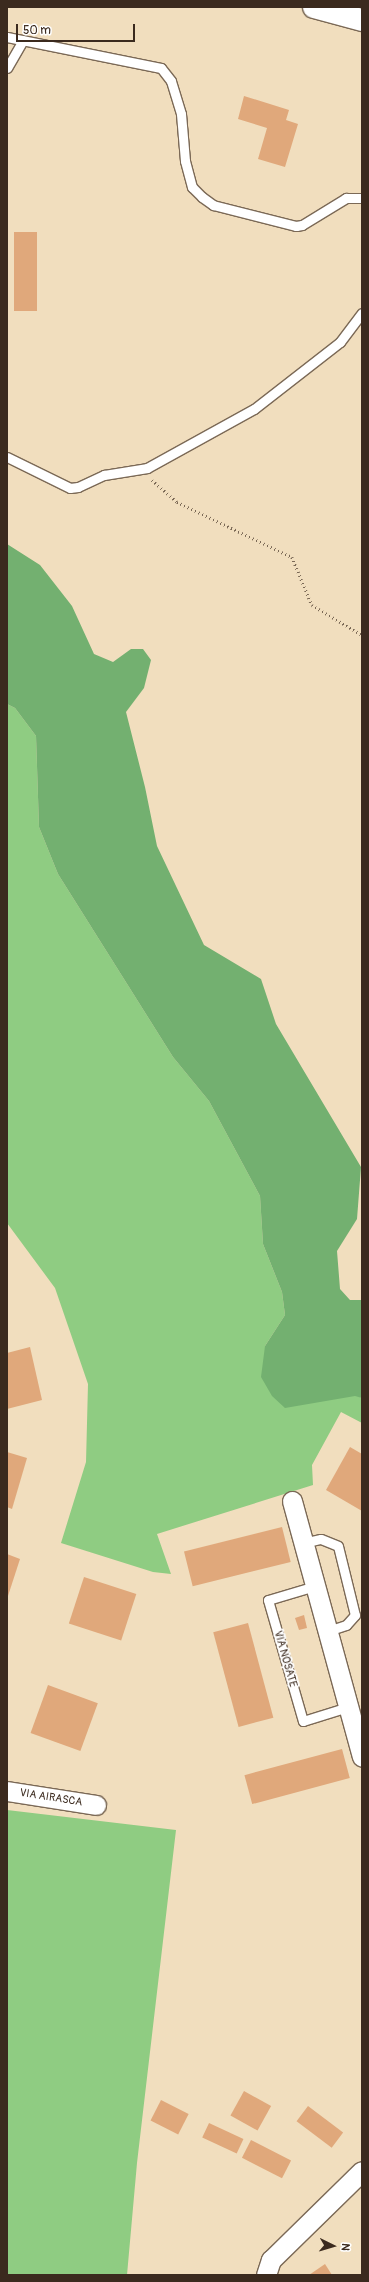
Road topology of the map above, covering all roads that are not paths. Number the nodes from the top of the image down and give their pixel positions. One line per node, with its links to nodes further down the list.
1 (314, 7): 2 (street)
2 (362, 20)
3 (7, 37): 4 (lane)
4 (23, 40): 5 (lane); 6 (lane)
5 (7, 68)
6 (362, 198)
7 (362, 313): 8 (lane)
8 (7, 457)
9 (292, 1501): 10 (street)
10 (303, 1543): 11 (street); 12 (lane)
11 (315, 1586): 12 (street); 13 (lane, VIA NOSATE)
12 (327, 1631): 13 (street)
13 (348, 1708): 14 (street)
14 (362, 1757)
15 (7, 1791): 16 (street, VIA AIRASCA)
16 (96, 1805)
17 (362, 2171): 18 (street)
18 (266, 2275)

